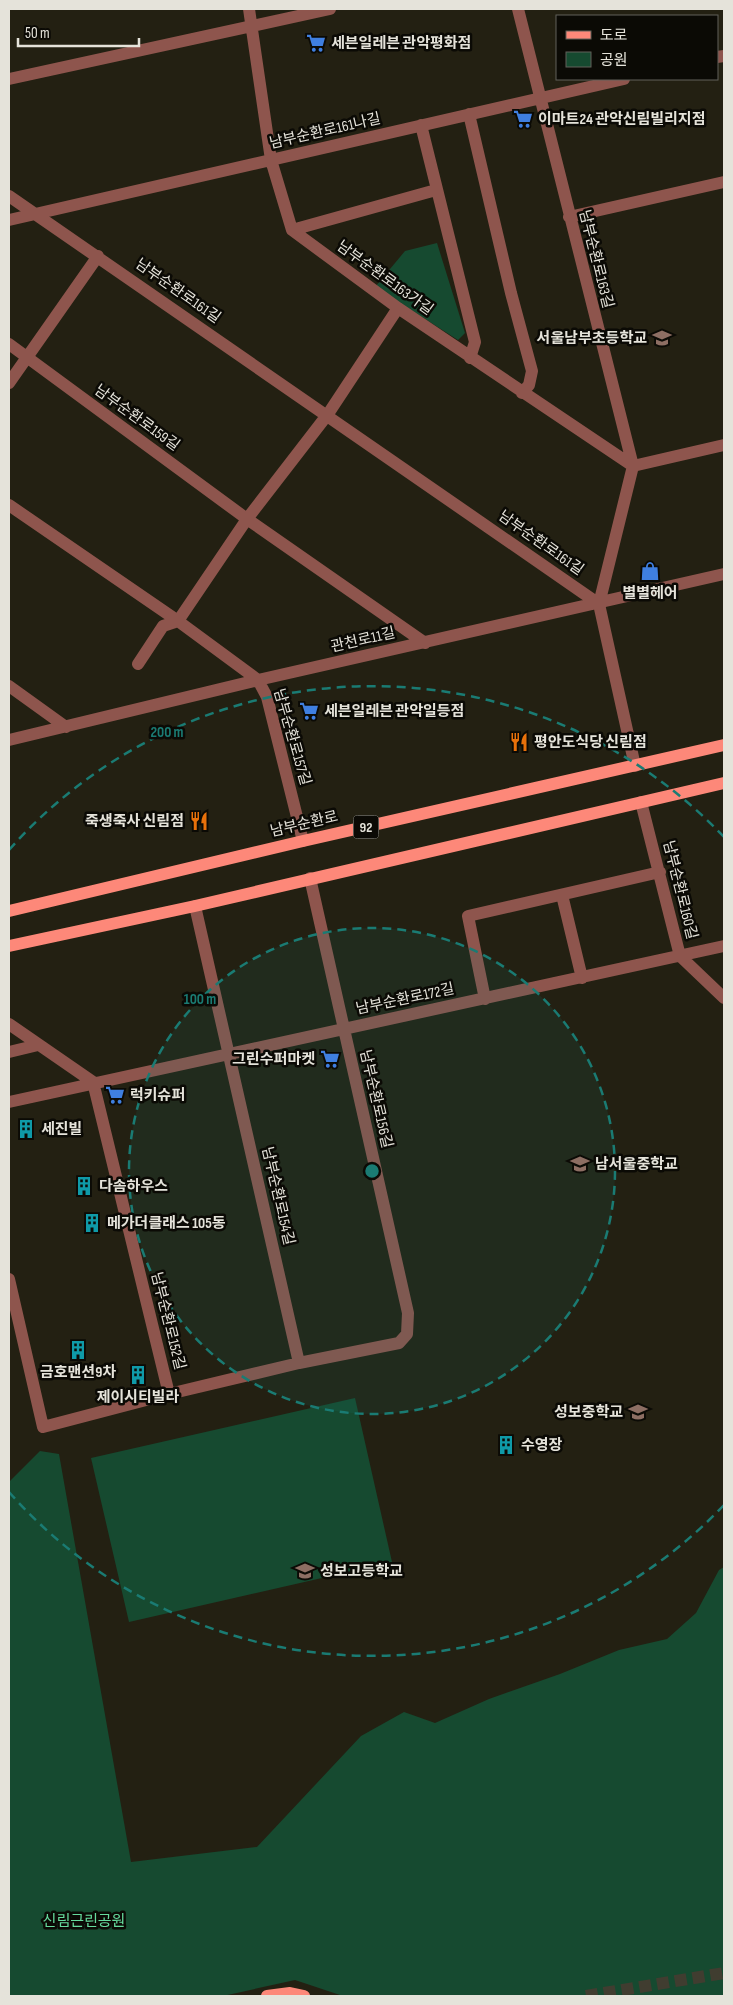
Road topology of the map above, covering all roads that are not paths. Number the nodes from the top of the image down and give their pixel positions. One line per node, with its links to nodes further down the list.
1 (249, 9): 4 (street)
2 (330, 9): 4 (street)
3 (518, 9): 7 (street, 남부순환로163길)
4 (253, 27): 5 (street); 10 (street)
5 (9, 79)
6 (620, 80): 7 (street, 남부순환로161나길)
7 (539, 98): 8 (street, 남부순환로161나길); 15 (street, 남부순환로163길)
8 (469, 114): 9 (street, 남부순환로161나길); 24 (street)
9 (421, 125): 10 (street, 남부순환로161나길); 12 (street)
10 (271, 160): 14 (street, 남부순환로161나길); 17 (street)
11 (724, 182): 15 (street)
12 (436, 190): 17 (street); 22 (street)
13 (9, 196): 14 (street, 남부순환로161길)
14 (34, 214): 16 (street, 남부순환로161나길); 18 (street, 남부순환로161길)
15 (569, 217): 27 (street, 남부순환로163길)
16 (9, 220)
17 (292, 230): 19 (street, 남부순환로163가길)
18 (98, 256): 21 (street); 25 (street, 남부순환로161길)
19 (398, 308): 22 (street, 남부순환로163가길); 25 (street)
20 (9, 344): 21 (street, 남부순환로159길)
21 (27, 357): 23 (street); 29 (street, 남부순환로159길)
22 (470, 358): 24 (street, 남부순환로163가길)
23 (9, 383)
24 (522, 393): 27 (street, 남부순환로163가길)
25 (328, 414): 29 (street); 31 (street, 남부순환로161길)
26 (724, 445): 27 (street)
27 (633, 466): 31 (street, 남부순환로163길)
28 (9, 505): 32 (street, 남부순환로157길)
29 (247, 519): 32 (street); 33 (street, 남부순환로159길)
30 (724, 574): 31 (street, 관천로11길)
31 (599, 604): 33 (street, 관천로11길); 40 (street)
32 (178, 621): 34 (street); 35 (street, 남부순환로157길)
33 (424, 643): 35 (street, 관천로11길)
34 (138, 664)
35 (258, 680): 37 (street, 관천로11길); 43 (street, 남부순환로157길)
36 (9, 686): 37 (street)
37 (66, 726): 38 (street, 관천로11길)
38 (9, 740)
39 (724, 745): 40 (main road, 남부순환로 / 92)
40 (635, 766): 43 (main road, 남부순환로 / 92)
41 (724, 783): 42 (main road)
42 (641, 802): 44 (street, 남부순환로160길); 45 (main road)
43 (303, 841): 48 (main road, 남부순환로 / 92)
44 (660, 872): 46 (street); 51 (street, 남부순환로160길)
45 (310, 878): 47 (main road); 56 (street, 남부순환로156길)
46 (562, 895): 52 (street); 54 (street)
47 (195, 906): 49 (main road); 59 (street, 남부순환로154길)
48 (9, 911)
49 (9, 946)
50 (724, 946): 51 (street, 남부순환로172길)
51 (680, 956): 52 (street, 남부순환로172길); 53 (street, 남부순환로160길)
52 (582, 978): 54 (street, 남부순환로172길)
53 (724, 998)
54 (485, 999): 56 (street, 남부순환로172길)
55 (9, 1024): 57 (street)
56 (343, 1030): 59 (street, 남부순환로172길); 63 (street, 남부순환로156길)
57 (38, 1044): 58 (street); 60 (street)
58 (9, 1052)
59 (229, 1054): 60 (street, 남부순환로172길); 63 (street, 남부순환로154길)
60 (93, 1082): 61 (street, 남부순환로172길); 64 (street, 남부순환로152길)
61 (9, 1102)
62 (9, 1279): 64 (street, 남부순환로152길)
63 (299, 1363): 64 (street)
64 (168, 1394)
65 (267, 1996): 66 (main road)
66 (304, 1996)

